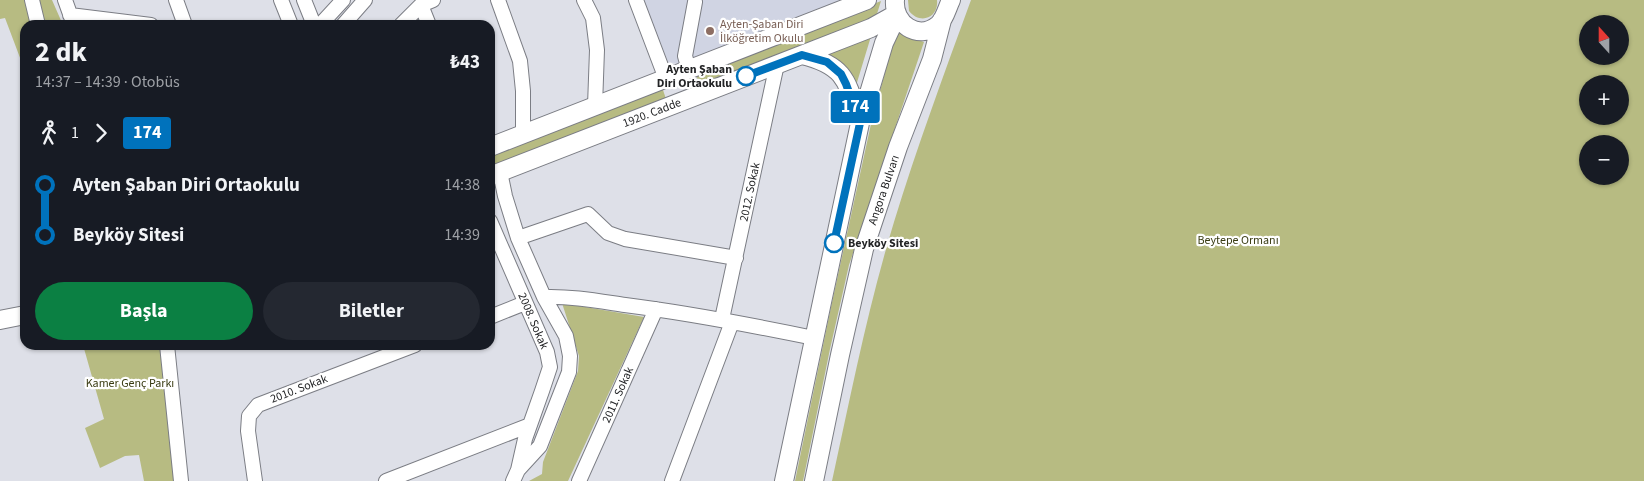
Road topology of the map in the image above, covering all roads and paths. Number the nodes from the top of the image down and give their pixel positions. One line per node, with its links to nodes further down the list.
1 (32, 0): 16 (street)
2 (65, 0): 17 (street)
3 (176, 0): 18 (street)
4 (281, 0): 19 (street)
5 (304, 0): 20 (street)
6 (343, 0): 21 (street)
7 (365, 0): 22 (street)
8 (498, 0): 33 (street)
9 (584, 0): 31 (street)
10 (636, 0): 28 (street)
11 (867, 0): 27 (main road)
12 (695, 2): 27 (street)
13 (427, 3): 23 (street); 24 (street)
14 (946, 8): 15 (main road, Angora Bulvarı); 57 (main road, Angora Bulvarı)
15 (897, 11): 25 (main road, 1920. Cadde); 32 (main road)
16 (37, 20)
17 (72, 20)
18 (183, 20)
19 (289, 20)
20 (312, 20)
21 (325, 20)
22 (347, 20)
23 (407, 20)
24 (428, 20)
25 (802, 55): 26 (main road, 1920. Cadde); 32 (main road)
26 (777, 64): 29 (main road, 1920. Cadde); 38 (street, 2012. Sokak)
27 (689, 70): 28 (main road); 29 (main road)
28 (666, 79): 30 (main road); 31 (main road)
29 (699, 94): 30 (main road, 1920. Cadde)
30 (676, 103): 35 (main road, 1920. Cadde)
31 (595, 106): 33 (main road)
32 (860, 123): 46 (main road)
33 (523, 134): 34 (main road)
34 (495, 145)
35 (495, 174): 37 (street)
36 (495, 232): 40 (street, 2008. Sokak)
37 (518, 238): 38 (street); 39 (street)
38 (736, 258): 45 (street, 2012. Sokak)
39 (544, 297): 41 (street); 50 (street)
40 (526, 303): 42 (street); 49 (street, 2008. Sokak)
41 (656, 309): 45 (street); 54 (street, 2011. Sokak)
42 (495, 315)
43 (20, 316): 44 (main road)
44 (0, 320)
45 (727, 321): 46 (street); 55 (street, 2012. Sokak)
46 (814, 338): 56 (main road)
47 (168, 350): 51 (street)
48 (402, 350): 52 (street, 2010. Sokak)
49 (530, 425): 50 (street, 2008. Sokak); 53 (street)
50 (516, 476)
51 (181, 481)
52 (256, 481)
53 (386, 481)
54 (579, 481)
55 (672, 481)
56 (784, 481)
57 (814, 481)

